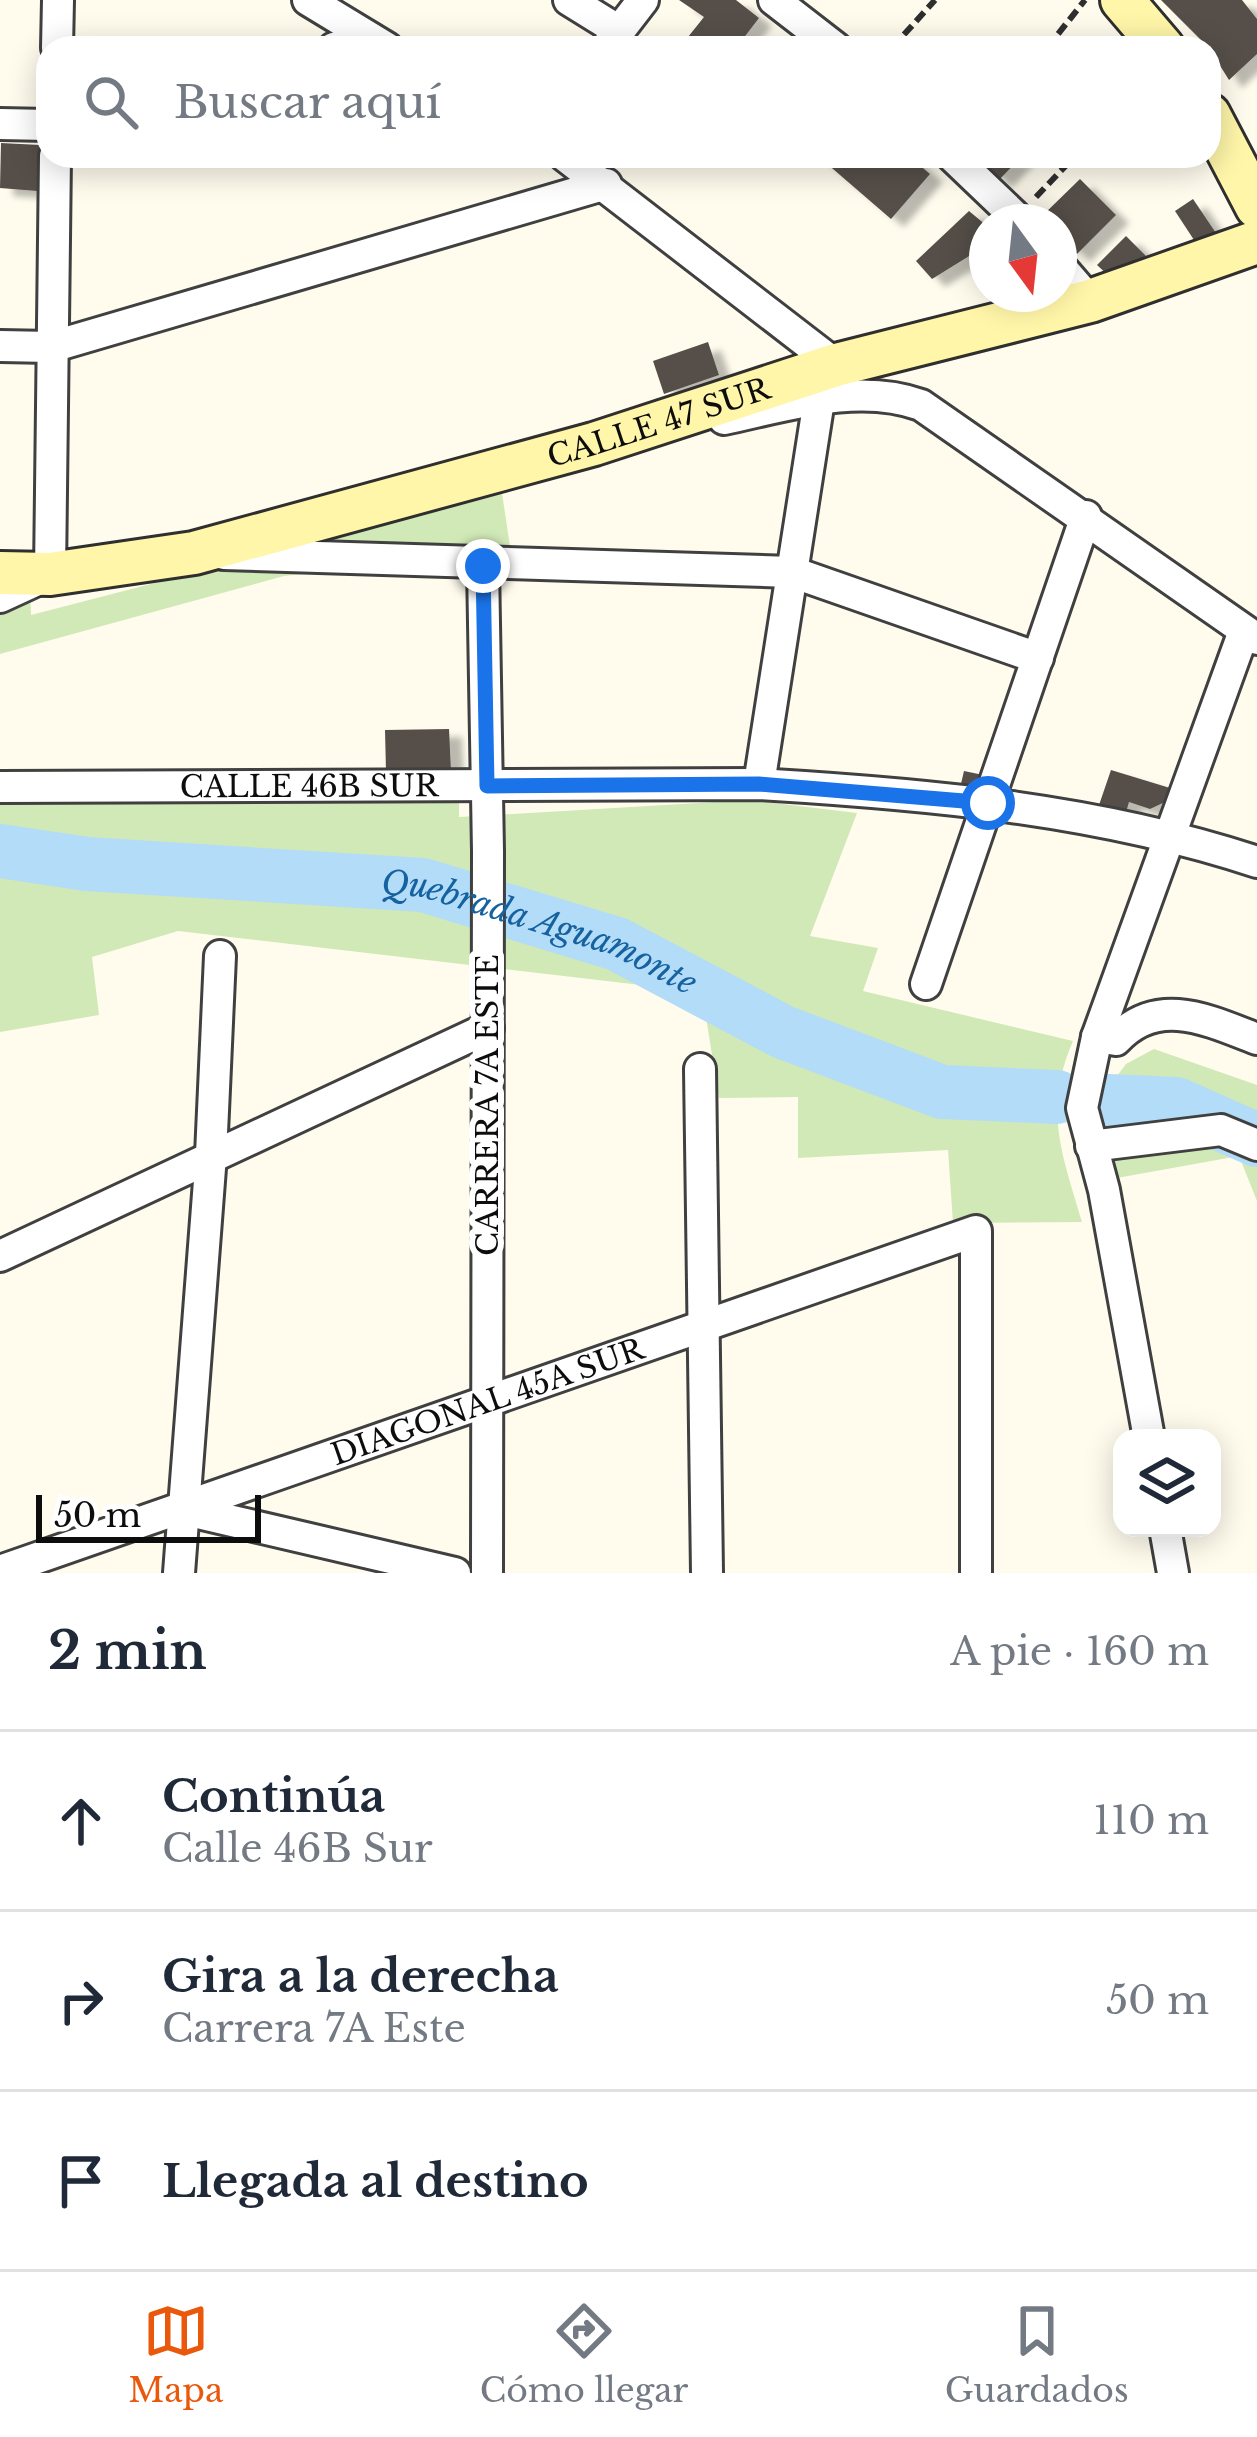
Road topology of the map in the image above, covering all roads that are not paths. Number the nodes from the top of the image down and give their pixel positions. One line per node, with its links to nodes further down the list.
1 (58, 0): 7 (street)
2 (308, 0): 8 (street)
3 (569, 0): 9 (street)
4 (643, 0): 10 (street)
5 (774, 0): 11 (street)
6 (1122, 0): 12 (street)
7 (57, 36)
8 (367, 36)
9 (609, 36)
10 (616, 36)
11 (820, 36)
12 (1152, 36)
13 (0, 124): 14 (street)
14 (36, 125)
15 (1221, 139): 21 (street)
16 (55, 168): 26 (street)
17 (583, 168): 19 (street)
18 (965, 168): 20 (street)
19 (606, 184): 26 (street); 27 (street)
20 (1002, 204)
21 (1257, 207)
22 (1257, 242): 24 (street, CALLE 47 SUR)
23 (1077, 286): 24 (street)
24 (1090, 301): 27 (street, CALLE 47 SUR)
25 (0, 346): 26 (street)
26 (51, 347): 33 (street)
27 (828, 382): 28 (street); 29 (street, CALLE 47 SUR); 31 (street)
28 (1086, 516): 35 (street); 36 (street)
29 (194, 553): 30 (street); 33 (street, CALLE 47 SUR)
30 (483, 566): 31 (street); 38 (street, CARRERA 7A ESTE)
31 (792, 572): 36 (street); 37 (street)
32 (0, 573): 33 (street, CALLE 47 SUR)
33 (50, 574): 34 (street, CALLE 47 SUR)
34 (0, 597)
35 (1250, 635): 41 (street)
36 (1038, 658): 40 (street)
37 (759, 784): 38 (street, CALLE 46B SUR); 40 (street, CALLE 46B SUR)
38 (487, 786): 39 (street, CALLE 46B SUR); 45 (street, CARRERA 7A ESTE)
39 (0, 787)
40 (988, 803): 41 (street, CALLE 46B SUR); 44 (street)
41 (1166, 836): 42 (street, CALLE 46B SUR); 46 (street)
42 (1257, 862)
43 (220, 956): 51 (street)
44 (926, 984)
45 (488, 1028): 51 (street); 54 (street, CARRERA 7A ESTE)
46 (1097, 1037): 47 (street); 50 (street)
47 (1257, 1039)
48 (700, 1069): 53 (street)
49 (1257, 1145): 50 (street)
50 (1091, 1146): 55 (street)
51 (211, 1155): 52 (street); 56 (street)
52 (0, 1256)
53 (704, 1324): 54 (street, DIAGONAL 45A SUR); 62 (street); 63 (street, DIAGONAL 45A SUR)
54 (484, 1402): 56 (street, DIAGONAL 45A SUR); 61 (street, CARRERA 7A ESTE)
55 (1147, 1429)
56 (181, 1509): 58 (street, DIAGONAL 45A SUR); 59 (street); 60 (street)
57 (1167, 1537): 64 (street)
58 (0, 1571)
59 (179, 1573)
60 (455, 1573)
61 (487, 1573)
62 (707, 1573)
63 (976, 1573)
64 (1173, 1573)

